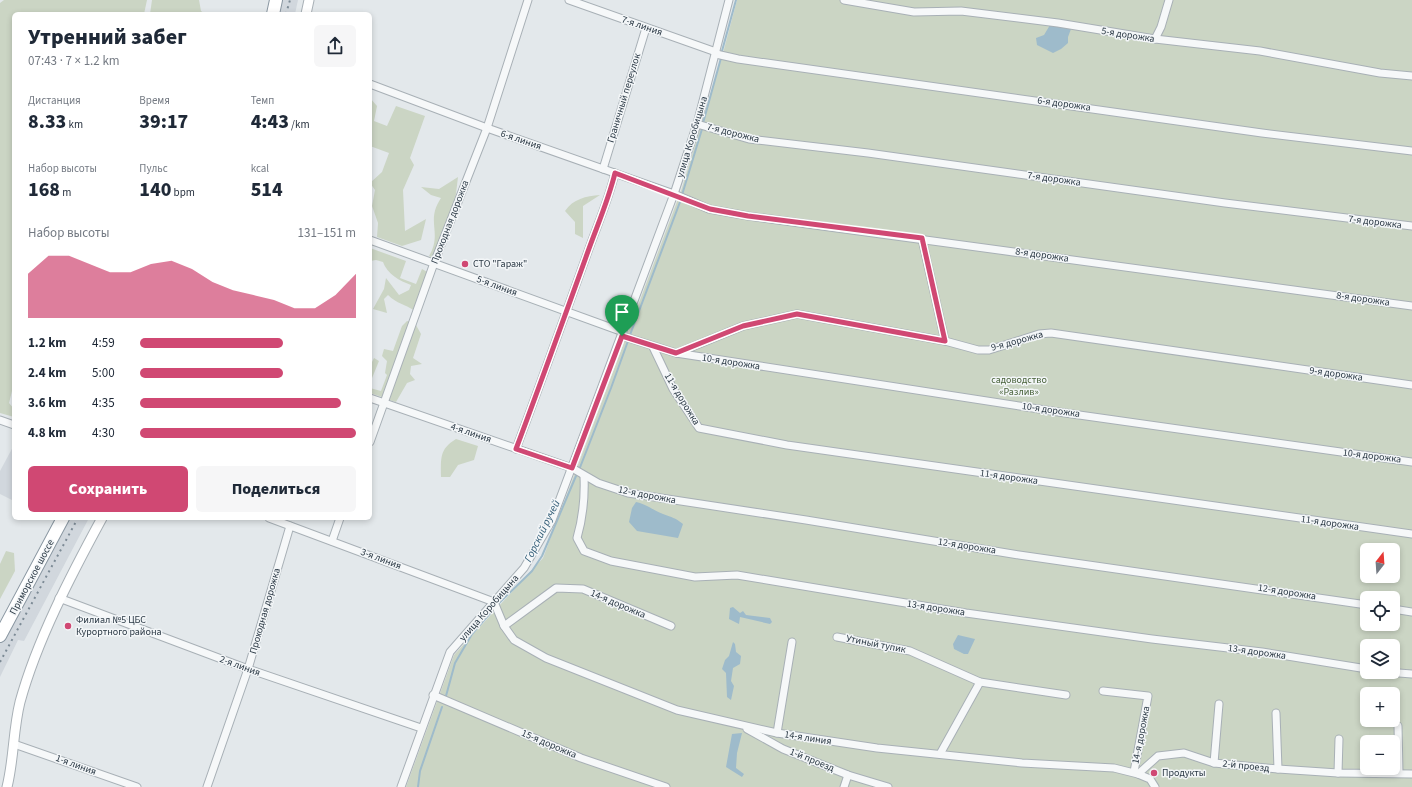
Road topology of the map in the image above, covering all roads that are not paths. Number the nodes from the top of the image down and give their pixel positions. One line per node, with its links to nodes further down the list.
1 (269, 0): 9 (highway)
2 (276, 0): 10 (highway)
3 (309, 0): 11 (street)
4 (528, 0): 18 (street, Проходная дорожка)
5 (569, 0): 12 (street, 7-я линия)
6 (729, 0): 14 (street, улица Коробицына)
7 (844, 0): 13 (street, 5-я дорожка)
8 (1168, 0): 13 (street)
9 (266, 12)
10 (273, 12)
11 (306, 12)
12 (646, 28): 14 (street, 7-я линия); 20 (street, Граничный переулок)
13 (1155, 39): 15 (street, 5-я дорожка)
14 (716, 53): 17 (street, улица Коробицына); 19 (street, 6-я дорожка)
15 (1412, 76)
16 (372, 85): 18 (street, 6-я линия)
17 (697, 124): 22 (street, улица Коробицына); 23 (street, 7-я дорожка)
18 (487, 128): 20 (street, 6-я линия); 26 (street, Проходная дорожка)
19 (1412, 151)
20 (603, 169): 21 (street, 6-я линия)
21 (615, 173): 22 (street, 6-я линия); 28 (street)
22 (674, 194): 24 (street, 8-я дорожка); 29 (street, улица Коробицына)
23 (1412, 226)
24 (922, 238): 27 (street, 8-я дорожка); 30 (street)
25 (372, 241): 26 (street, 5-я линия)
26 (434, 263): 28 (street, 5-я линия); 35 (street, Проходная дорожка)
27 (1412, 306)
28 (567, 311): 29 (street, 5-я линия); 39 (street)
29 (622, 334): 31 (street, 10-я дорожка); 41 (street, улица Коробицына)
30 (945, 341): 32 (street, 9-я дорожка); 33 (street, 9-я дорожка)
31 (653, 347): 32 (street, 10-я дорожка); 49 (street, 11-я дорожка)
32 (676, 353): 40 (street, 10-я дорожка)
33 (1412, 385)
34 (372, 399): 35 (street, 4-я линия)
35 (385, 403): 38 (street, Проходная дорожка); 39 (street, 4-я линия)
36 (0, 420): 37 (street)
37 (12, 424)
38 (372, 437)
39 (516, 449): 41 (street, 4-я линия)
40 (1412, 462)
41 (572, 468): 42 (street, 12-я дорожка); 52 (street, улица Коробицына)
42 (584, 476): 53 (street, 12-я дорожка); 62 (street, 13-я дорожка)
43 (54, 520): 56 (highway, Приморское шоссе)
44 (62, 520): 59 (highway, Приморское шоссе)
45 (101, 520): 51 (street)
46 (274, 520): 48 (street, 3-я линия)
47 (339, 520): 50 (street)
48 (290, 526): 50 (street, 3-я линия); 63 (street, Проходная дорожка)
49 (1412, 534)
50 (332, 540): 52 (street, 3-я линия)
51 (59, 598): 63 (street, 2-я линия); 76 (street)
52 (494, 602): 57 (street, 14-я линия); 68 (street, улица Коробицына)
53 (1360, 604)
54 (1400, 610): 55 (street)
55 (1412, 612)
56 (0, 622)
57 (504, 626): 58 (street, 14-я дорожка); 72 (street, 14-я линия)
58 (671, 626)
59 (0, 636)
60 (837, 637): 66 (street, Утиный тупик)
61 (792, 642): 74 (street)
62 (1360, 668)
63 (248, 669): 73 (street, 2-я линия); 88 (street, Проходная дорожка)
64 (1400, 673): 65 (street)
65 (1412, 674)
66 (980, 682): 69 (street, Утиный тупик); 77 (street)
67 (1103, 691): 80 (street, 14-я дорожка)
68 (433, 695): 73 (street, улица Коробицына); 90 (street, 15-я дорожка)
69 (1066, 695)
70 (1218, 704): 78 (street, 2-й проезд)
71 (1276, 714): 79 (street, 2-й проезд)
72 (740, 725): 74 (street, 14-я линия); 85 (street, 1-й проезд)
73 (421, 728): 89 (street, улица Коробицына)
74 (777, 733): 77 (street, 14-я линия)
75 (1338, 739): 81 (street)
76 (14, 744): 86 (street); 87 (street, 1-я линия)
77 (940, 754): 80 (street, 14-я линия)
78 (1214, 763): 79 (street, 2-й проезд); 80 (street, 2-й проезд)
79 (1278, 769): 81 (street, 2-й проезд)
80 (1136, 773): 93 (street, 14-я линия)
81 (1338, 773): 82 (street, 2-й проезд)
82 (1360, 773)
83 (1400, 773): 84 (street, 2-й проезд)
84 (1412, 774)
85 (848, 775): 91 (street); 92 (street, 1-й проезд)
86 (7, 787)
87 (137, 787)
88 (207, 787)
89 (402, 787)
90 (666, 787)
91 (844, 787)
92 (888, 787)
93 (1155, 787)

